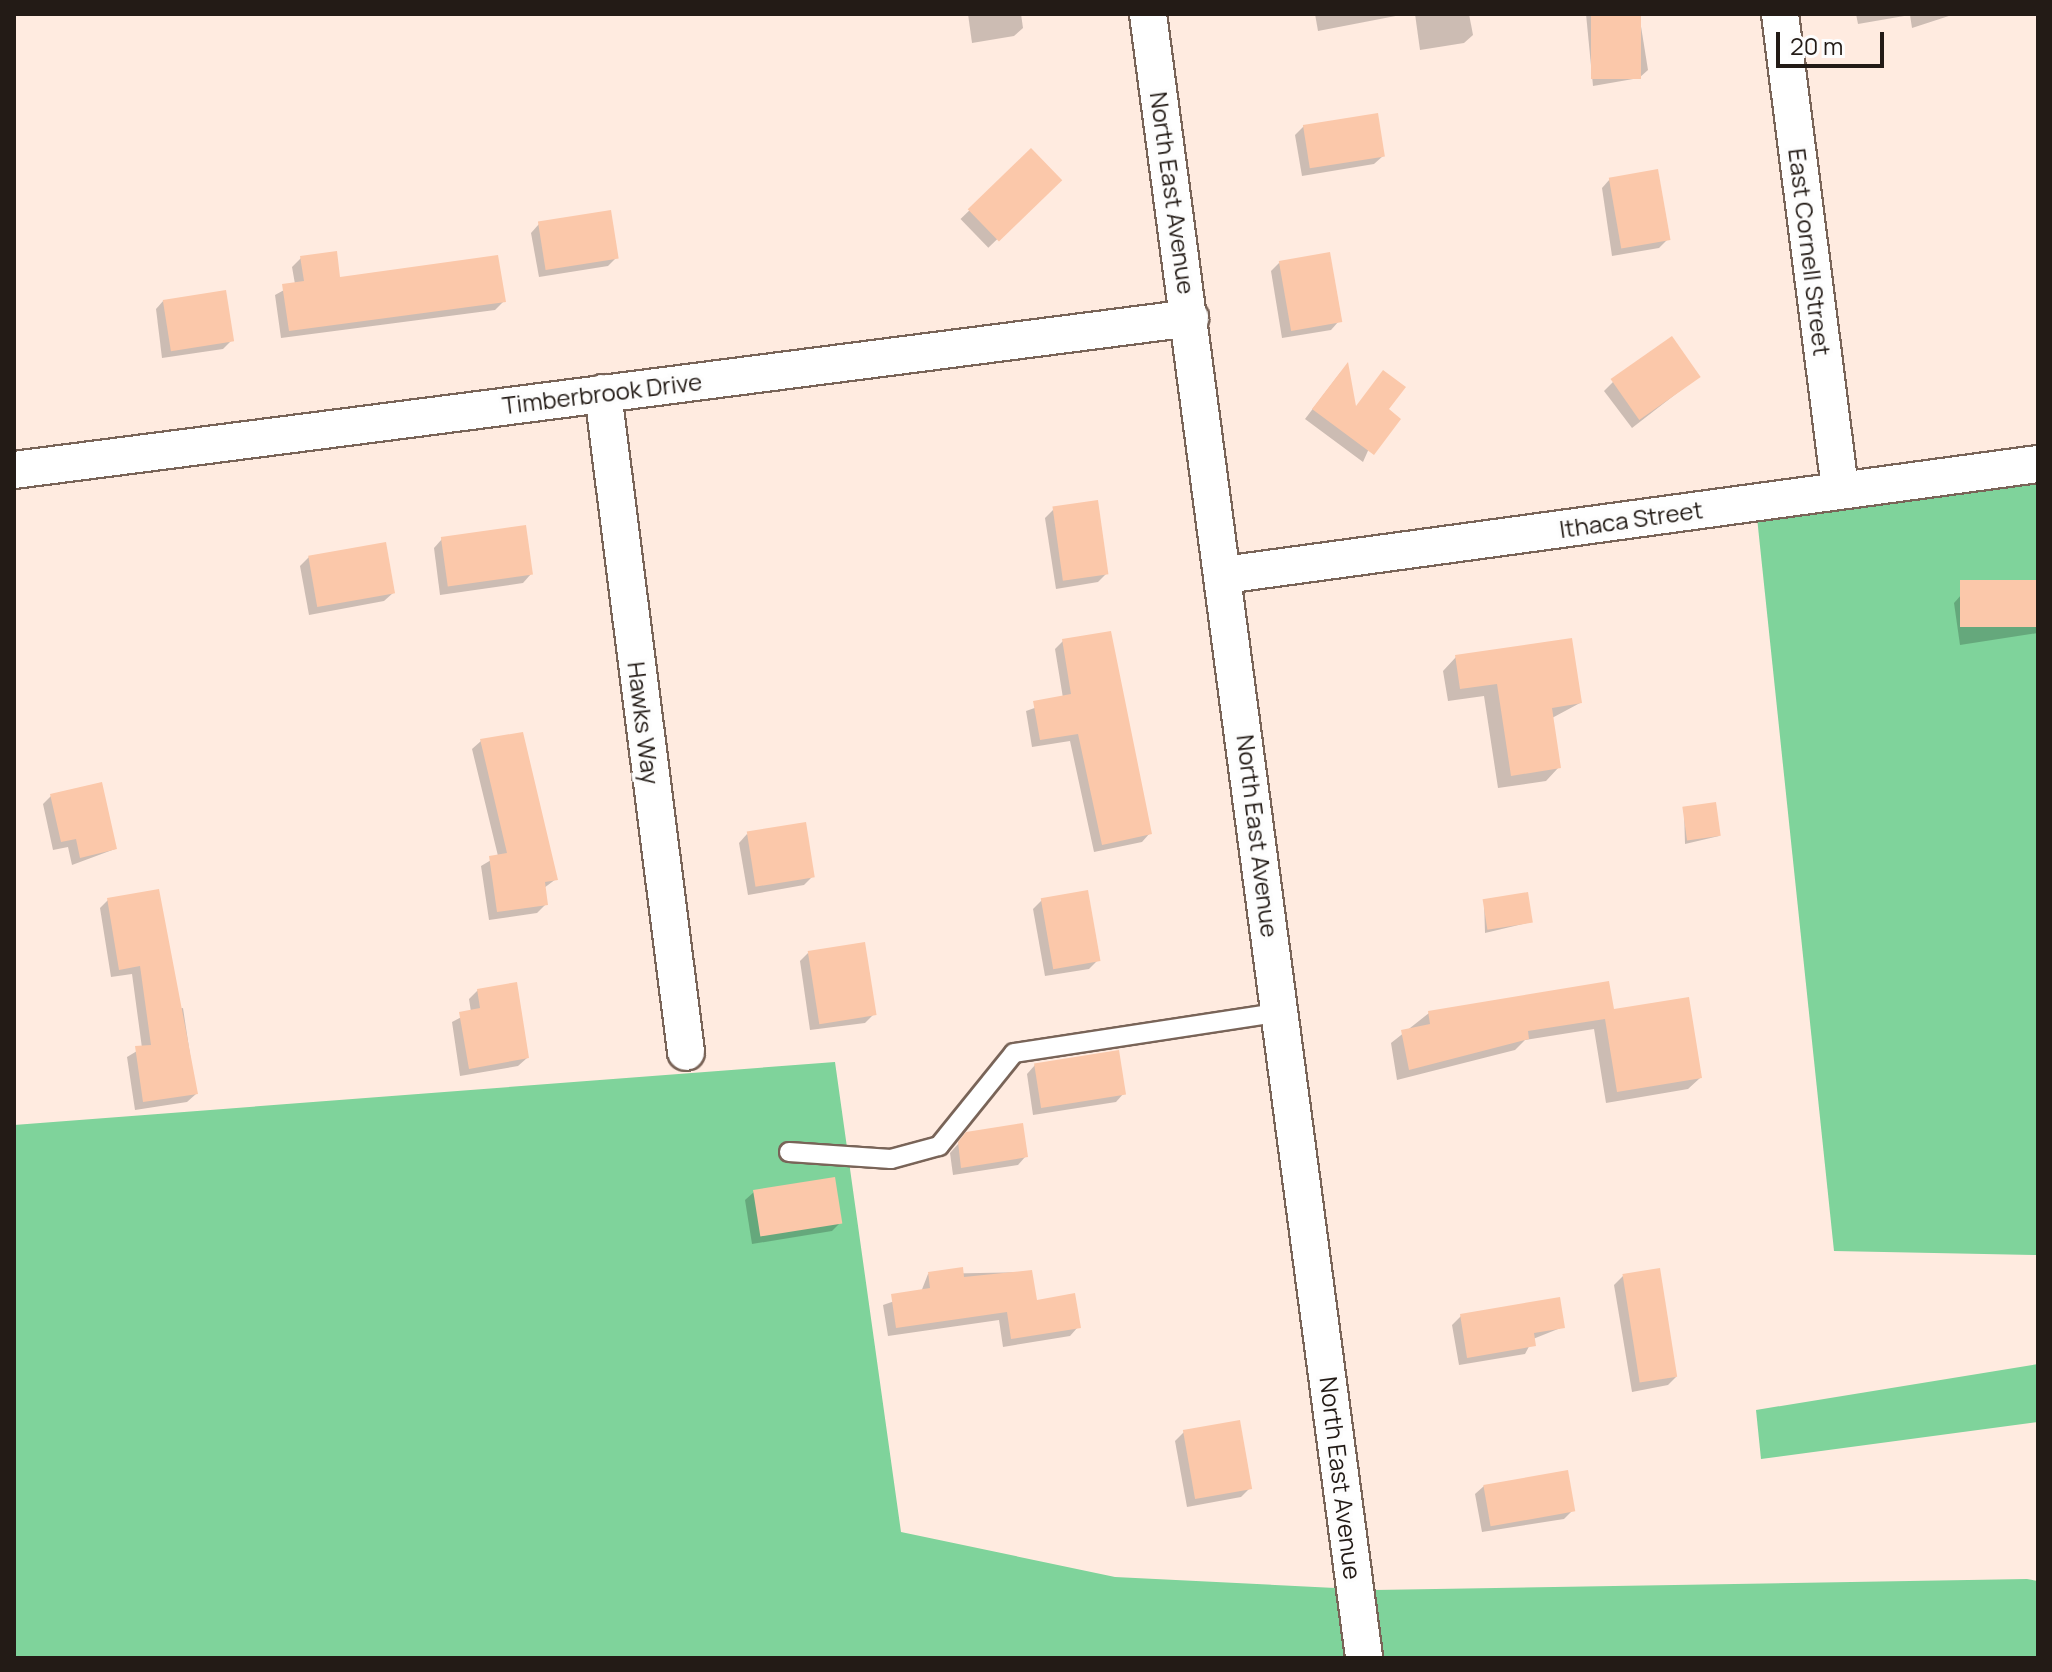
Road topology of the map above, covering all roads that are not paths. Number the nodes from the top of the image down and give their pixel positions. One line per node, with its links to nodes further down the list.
1 (1148, 14): 3 (street, North East Avenue)
2 (1780, 14): 7 (street, East Cornell Street)
3 (1190, 318): 4 (street, Timberbrook Drive); 8 (street, North East Avenue)
4 (603, 393): 6 (street, Timberbrook Drive); 10 (street, Hawks Way)
5 (2038, 464): 7 (street, Ithaca Street)
6 (14, 470)
7 (1840, 490): 8 (street, Ithaca Street)
8 (1224, 575): 9 (street, North East Avenue)
9 (1281, 1012): 11 (lane); 12 (street, North East Avenue)
10 (686, 1052)
11 (789, 1152)
12 (1364, 1658)

